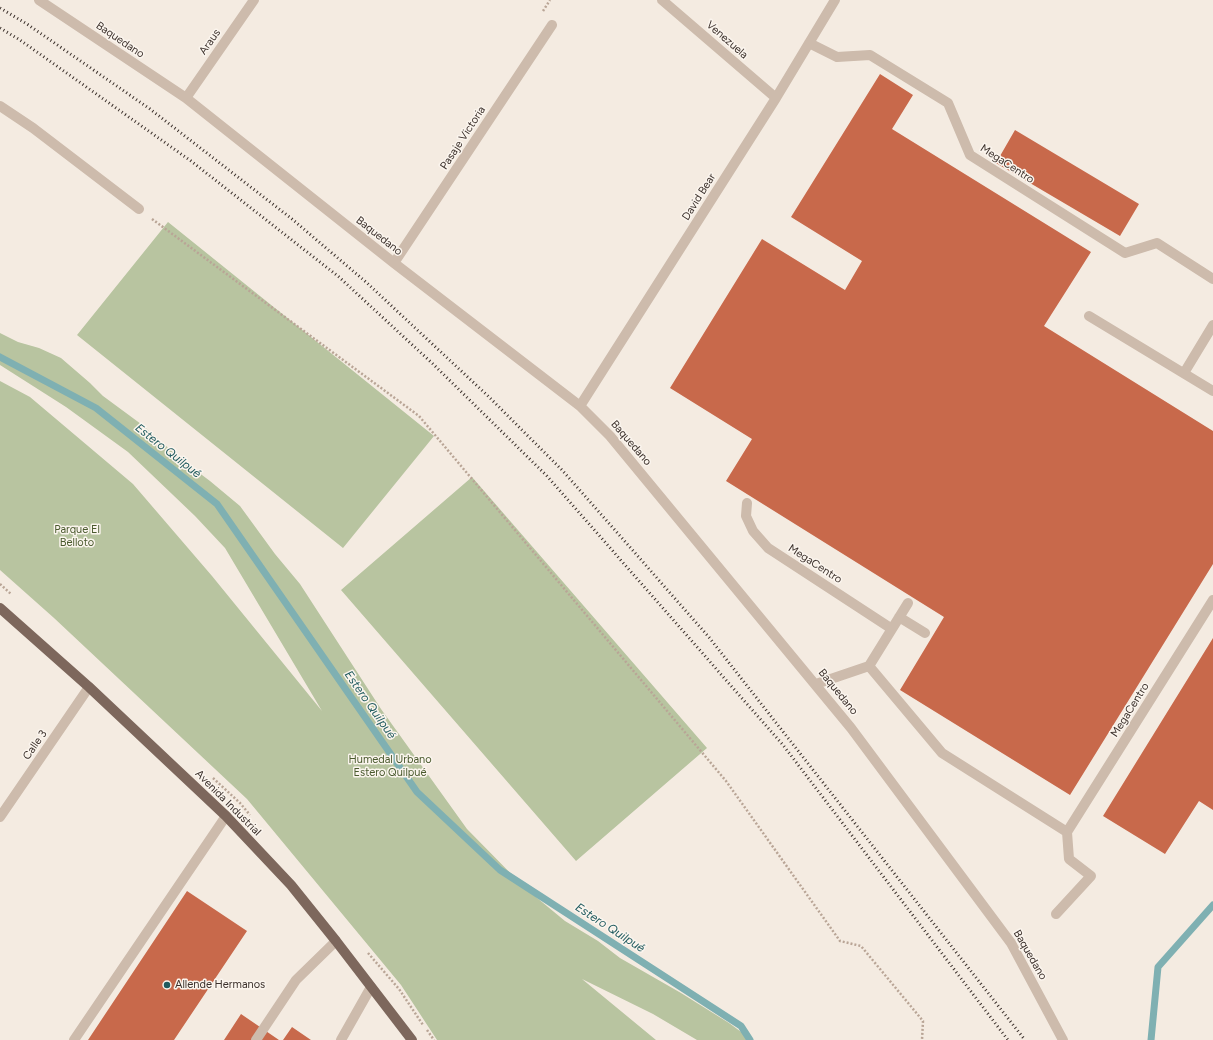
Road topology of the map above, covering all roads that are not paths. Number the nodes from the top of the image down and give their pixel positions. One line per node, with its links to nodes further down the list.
1 (39, 0): 7 (street, Baquedano)
2 (254, 0): 7 (street, Araus)
3 (662, 0): 8 (street, Venezuela)
4 (835, 0): 6 (street, David Bear)
5 (552, 25): 11 (street, Pasaje Victoria)
6 (808, 44): 8 (street, David Bear); 12 (street, MegaCentro)
7 (186, 98): 11 (street, Baquedano)
8 (776, 98): 17 (street, David Bear)
9 (0, 106): 10 (street)
10 (139, 209)
11 (394, 263): 17 (street, Baquedano)
12 (1213, 279)
13 (1089, 316): 15 (street)
14 (1213, 326): 15 (street)
15 (1184, 373): 16 (street)
16 (1213, 391)
17 (580, 406): 26 (street, Baquedano)
18 (747, 503): 23 (street, MegaCentro)
19 (1213, 600): 30 (street, MegaCentro)
20 (908, 603): 22 (street)
21 (0, 608): 27 (main road, Avenida Industrial)
22 (899, 617): 23 (street); 24 (street)
23 (892, 628): 25 (street)
24 (925, 633)
25 (869, 666): 26 (street); 30 (street)
26 (816, 684): 38 (street, Baquedano)
27 (89, 687): 28 (main road, Avenida Industrial); 29 (street, Calle 3)
28 (226, 816): 32 (main road, Avenida Industrial); 34 (street)
29 (0, 817)
30 (1067, 832): 31 (street)
31 (1056, 914)
32 (336, 941): 33 (main road, Avenida Industrial); 35 (street)
33 (371, 987): 36 (street); 37 (main road, Avenida Industrial)
34 (74, 1040)
35 (256, 1040)
36 (340, 1040)
37 (412, 1040)
38 (1063, 1040)

